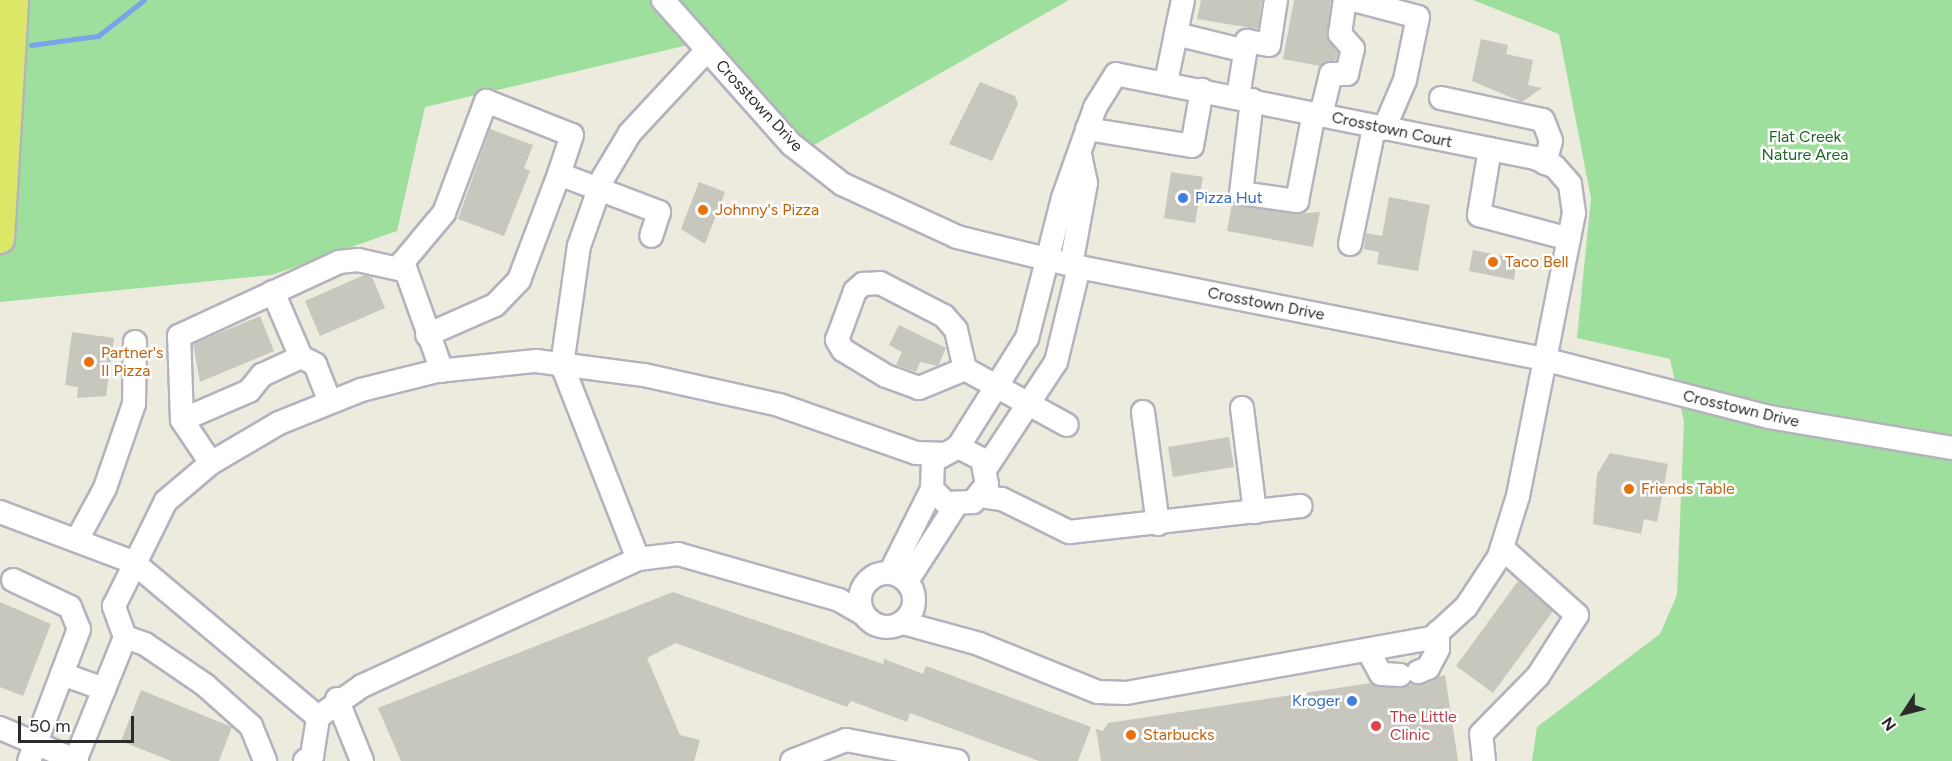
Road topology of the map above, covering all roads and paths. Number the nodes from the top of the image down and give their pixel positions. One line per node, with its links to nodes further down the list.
1 (14, 0): 22 (main road)
2 (663, 0): 8 (street, Crosstown Drive)
3 (1183, 0): 7 (street)
4 (1276, 0): 9 (street)
5 (1345, 0): 14 (street)
6 (1354, 0): 15 (street)
7 (1176, 33): 9 (street); 10 (street)
8 (707, 51): 20 (street); 25 (street, Crosstown Drive)
9 (1245, 51): 13 (street)
10 (1166, 82): 11 (street, Crosstown Court); 16 (street, Crosstown Court)
11 (1202, 90): 13 (street, Crosstown Court); 16 (street)
12 (1441, 98): 18 (street)
13 (1245, 99): 14 (street, Crosstown Court); 14 (street)
14 (1317, 114): 15 (street, Crosstown Court)
15 (1379, 128): 17 (street, Crosstown Court); 24 (street)
16 (1088, 129): 25 (street, Crosstown Court)
17 (1490, 150): 18 (street, Crosstown Court); 23 (street)
18 (1545, 163): 23 (street, Crosstown Court)
19 (559, 174): 20 (street); 26 (street); 28 (street)
20 (599, 190): 21 (street); 32 (street)
21 (651, 236)
22 (0, 239)
23 (1569, 239): 31 (street, Crosstown Court)
24 (1350, 244)
25 (1066, 263): 31 (street, Crosstown Drive); 35 (street); 35 (street)
26 (404, 270): 27 (street); 28 (street)
27 (273, 292): 30 (street); 39 (street)
28 (427, 335): 34 (street)
29 (135, 342): 50 (street)
30 (301, 357): 36 (street); 39 (street)
31 (1547, 360): 41 (street, Crosstown Drive); 51 (street, Crosstown Court)
32 (562, 365): 34 (street); 43 (street); 52 (street)
33 (965, 369): 33 (street); 35 (street)
34 (442, 371): 36 (street)
35 (1012, 395): 40 (street); 43 (street); 44 (street)
36 (330, 402): 42 (street)
37 (1242, 408): 48 (street)
38 (1143, 412): 49 (street)
39 (182, 420): 42 (street)
40 (1066, 425)
41 (1952, 448)
42 (211, 463): 53 (street)
43 (935, 463): 44 (street); 45 (street); 54 (street)
44 (989, 485): 45 (street); 49 (street)
45 (956, 505): 54 (street)
46 (1301, 506): 48 (street)
47 (0, 512): 50 (street)
48 (1255, 512): 49 (street)
49 (1158, 524)
50 (78, 538): 53 (street)
51 (1502, 548): 58 (street, Crosstown Court); 73 (street)
52 (638, 559): 56 (street); 63 (street)
53 (133, 562): 59 (street); 64 (street)
54 (898, 577): 56 (street); 57 (street)
55 (13, 580): 61 (street)
56 (854, 603): 57 (street)
57 (908, 615): 60 (street)
58 (1438, 632): 60 (street); 60 (street)
59 (125, 637): 62 (street); 68 (street)
60 (1368, 650)
61 (62, 674): 62 (street); 66 (street)
62 (104, 689): 67 (street)
63 (337, 699): 64 (street); 70 (street)
64 (318, 717): 69 (street)
65 (0, 728): 66 (street)
66 (32, 752): 67 (street)
67 (76, 761)
68 (265, 761)
69 (305, 761)
70 (362, 761)
71 (792, 761): 72 (street)
72 (957, 761)
73 (1484, 761)

